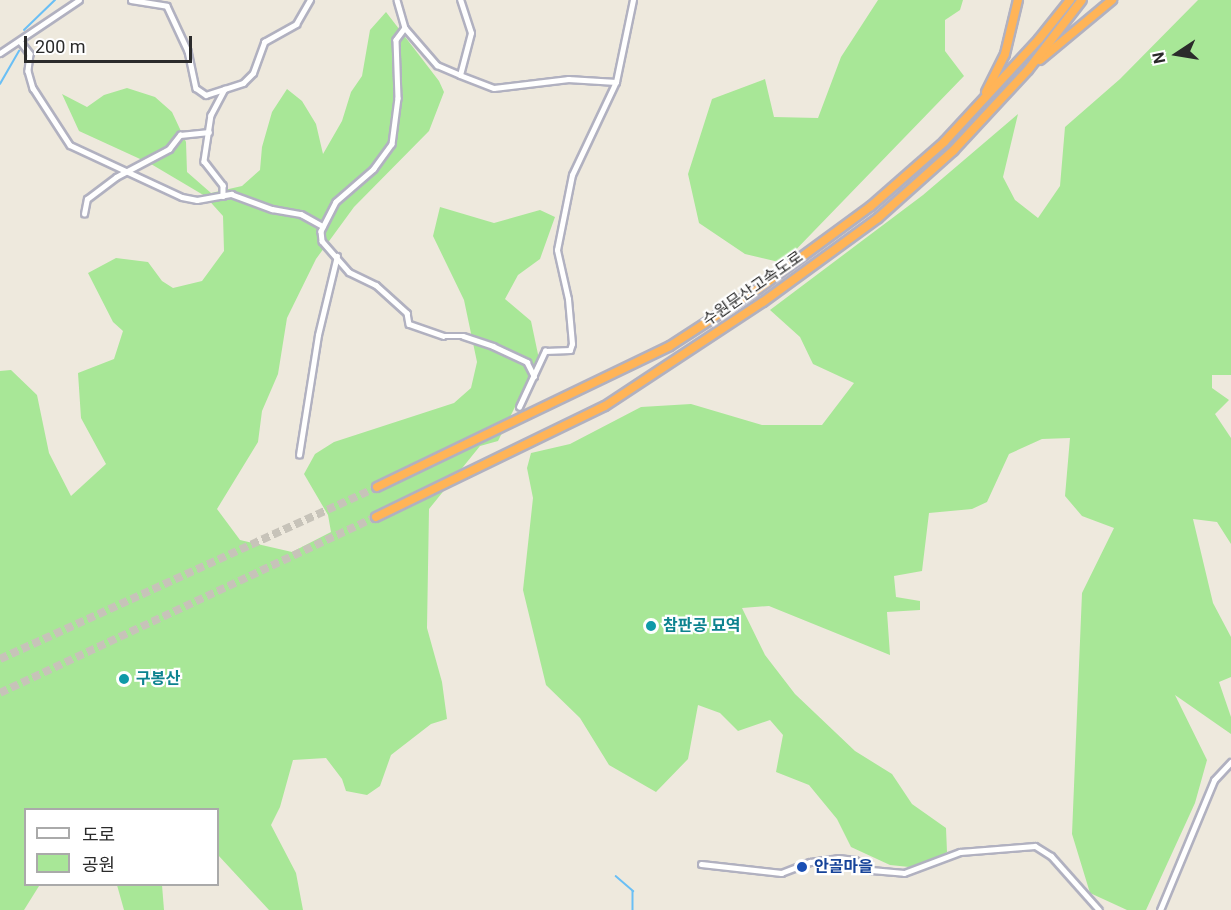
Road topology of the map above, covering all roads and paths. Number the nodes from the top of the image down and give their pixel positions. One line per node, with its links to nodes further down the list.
1 (79, 0): 12 (street)
2 (131, 0): 17 (street)
3 (310, 0): 17 (street)
4 (397, 0): 11 (street)
5 (460, 0): 15 (street)
6 (633, 0): 16 (street)
7 (1018, 0): 18 (highway)
8 (1070, 0): 18 (highway, 수원문산고속도로)
9 (1082, 0): 14 (highway, 수원문산고속도로)
10 (1112, 0): 14 (highway)
11 (405, 28): 15 (street); 23 (street)
12 (20, 41): 13 (street); 20 (street)
13 (0, 53)
14 (1028, 70): 29 (highway, 수원문산고속도로)
15 (460, 75): 16 (street)
16 (616, 82): 25 (street)
17 (225, 89): 19 (street)
18 (974, 112): 28 (highway, 수원문산고속도로)
19 (209, 132): 20 (street); 21 (street)
20 (129, 171): 21 (street); 22 (street)
21 (223, 196): 23 (street)
22 (84, 214)
23 (323, 226): 24 (street)
24 (337, 255): 25 (street); 27 (street)
25 (534, 376): 26 (street)
26 (519, 407)
27 (299, 455)
28 (377, 487)
29 (376, 517)
30 (1231, 762): 33 (street)
31 (701, 864): 32 (street)
32 (1100, 910)
33 (1160, 910)

